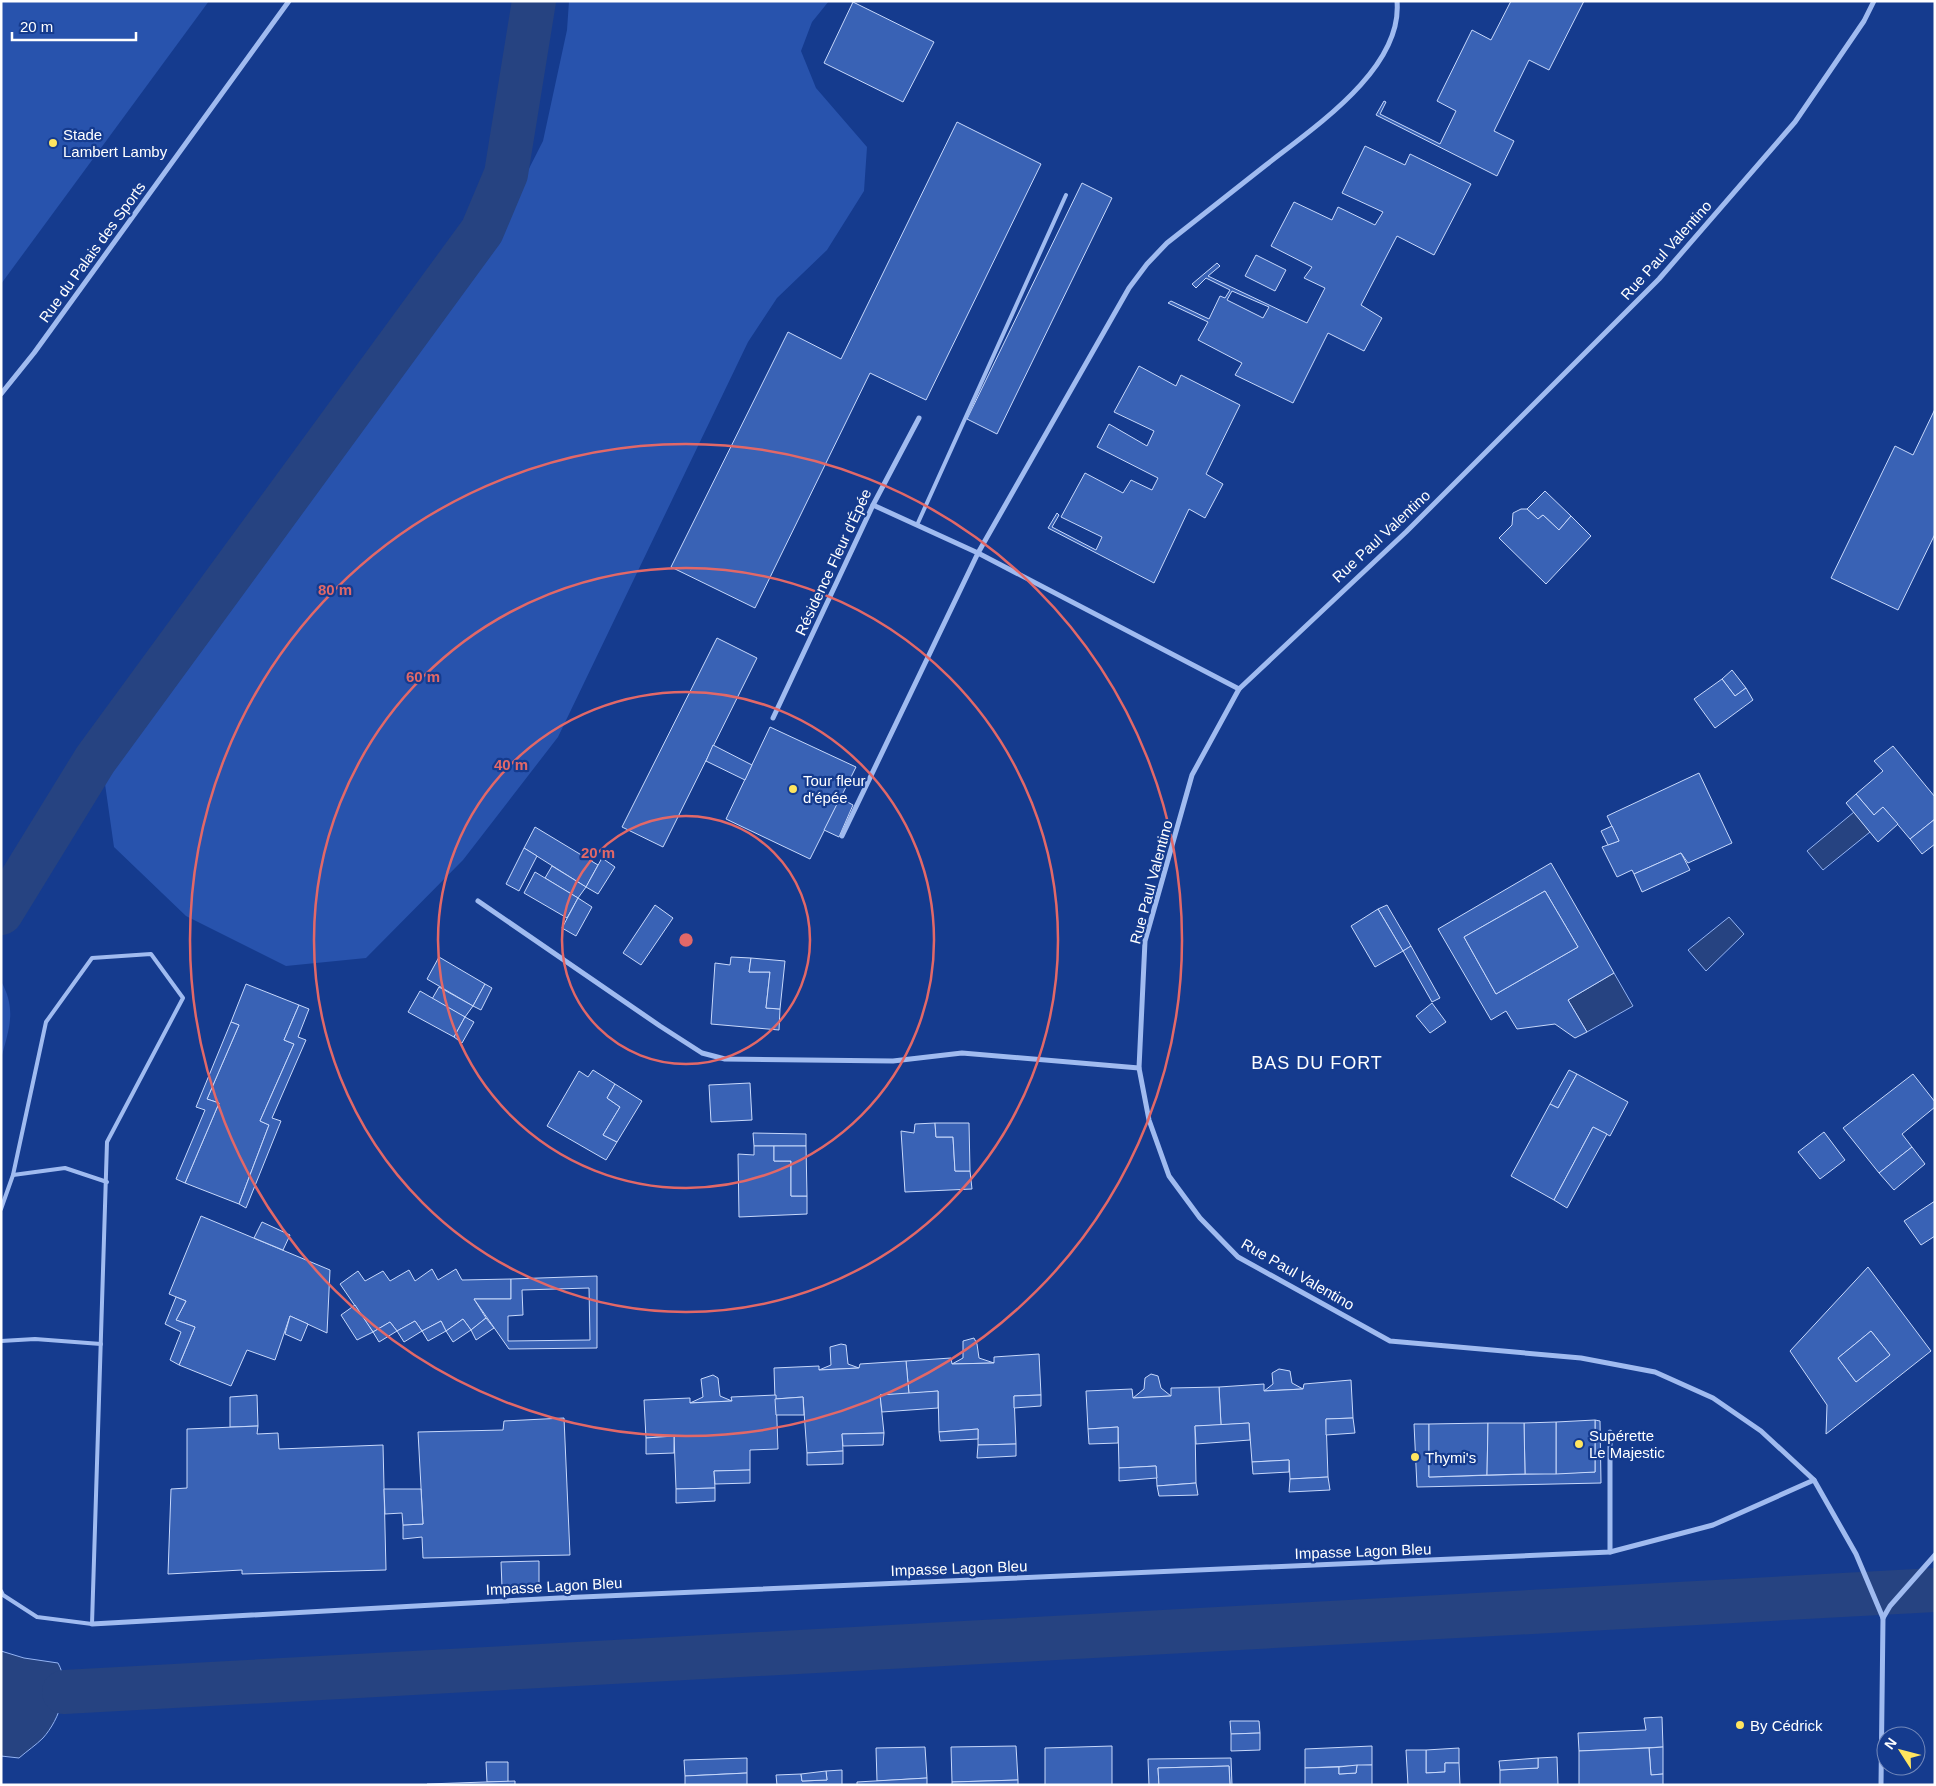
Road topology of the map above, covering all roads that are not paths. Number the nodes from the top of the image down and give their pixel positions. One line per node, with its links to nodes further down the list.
1 (289, 1): 5 (street, Rue du Palais des Sports)
2 (1397, 1): 9 (street)
3 (1874, 1): 10 (street, Rue Paul Valentino)
4 (1066, 195): 8 (lane)
5 (1, 394)
6 (918, 418): 7 (street, Résidence Fleur d'Épée)
7 (873, 505): 8 (street); 11 (street, Résidence Fleur d'Épée)
8 (916, 525): 9 (street)
9 (978, 553): 10 (street); 12 (street)
10 (1240, 689): 14 (street, Rue Paul Valentino)
11 (773, 718)
12 (842, 836)
13 (478, 901): 14 (street)
14 (1139, 1068): 21 (street, Rue Paul Valentino)
15 (13, 1175): 16 (lane); 16 (lane); 17 (lane)
16 (107, 1182): 19 (lane)
17 (1, 1209)
18 (1, 1341): 19 (lane)
19 (101, 1344): 26 (lane)
20 (1610, 1432): 22 (street)
21 (1814, 1480): 22 (street, Impasse Lagon Bleu); 25 (street, Rue Paul Valentino)
22 (1610, 1552): 26 (street, Impasse Lagon Bleu)
23 (1935, 1556): 25 (street)
24 (1, 1591): 26 (lane)
25 (1883, 1618): 27 (street)
26 (92, 1624)
27 (1881, 1785)

